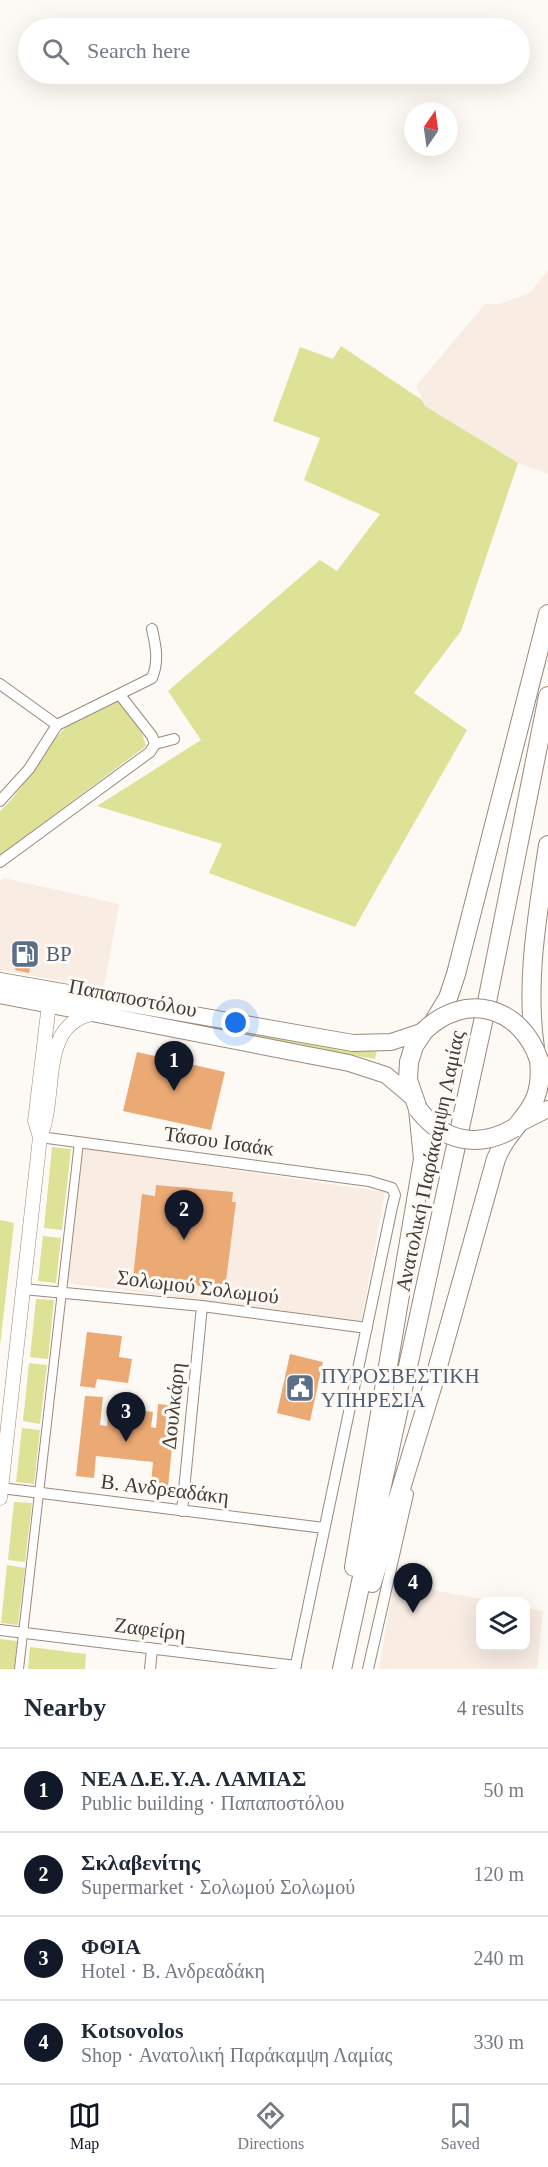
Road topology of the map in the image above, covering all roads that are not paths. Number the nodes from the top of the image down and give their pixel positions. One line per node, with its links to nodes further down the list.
1 (548, 614): 16 (main road)
2 (152, 629): 4 (street)
3 (0, 684): 6 (street)
4 (120, 695): 6 (street); 8 (street)
5 (548, 696): 34 (main road, Ανατολική Παράκαμψη Λαμίας)
6 (57, 724): 9 (street)
7 (174, 739): 8 (street)
8 (154, 744): 11 (street)
9 (0, 801)
10 (548, 845): 17 (main road)
11 (0, 862)
12 (0, 981): 14 (main road, Παπαποστόλου)
13 (0, 995): 14 (main road, Παπαποστόλου)
14 (53, 998): 15 (main road, Παπαποστόλου); 16 (main road, Παπαποστόλου); 21 (street)
15 (95, 1014): 18 (main road, Παπαποστόλου); 21 (street)
16 (428, 1027): 17 (main road, bridge); 18 (main road)
17 (541, 1060): 20 (main road)
18 (415, 1103): 20 (main road, bridge); 34 (main road)
19 (548, 1109): 20 (main road)
20 (517, 1125): 27 (main road)
21 (40, 1137): 22 (street, Τάσου Ισαάκ); 23 (street)
22 (79, 1142): 24 (street); 26 (street, Τάσου Ισαάκ)
23 (23, 1289): 24 (street, Σολωμού Σολωμού); 29 (street)
24 (63, 1292): 25 (street, Σολωμού Σολωμού); 28 (street)
25 (202, 1306): 26 (street, Σολωμού Σολωμού); 30 (street, Δουλκάρη)
26 (367, 1328): 31 (street)
27 (432, 1384): 34 (main road); 40 (street)
28 (38, 1492): 29 (street, Β. Ανδρεαδάκη); 30 (street, Β. Ανδρεαδάκη); 33 (street)
29 (1, 1493)
30 (182, 1510): 31 (street, Β. Ανδρεαδάκη)
31 (324, 1528): 36 (street)
32 (0, 1630): 33 (street, Ζαφείρη)
33 (22, 1632): 35 (street, Ζαφείρη); 37 (street)
34 (349, 1634): 39 (main road)
35 (152, 1649): 36 (street, Ζαφείρη); 38 (street)
36 (296, 1668)
37 (19, 1669)
38 (150, 1669)
39 (342, 1669)
40 (368, 1669)

